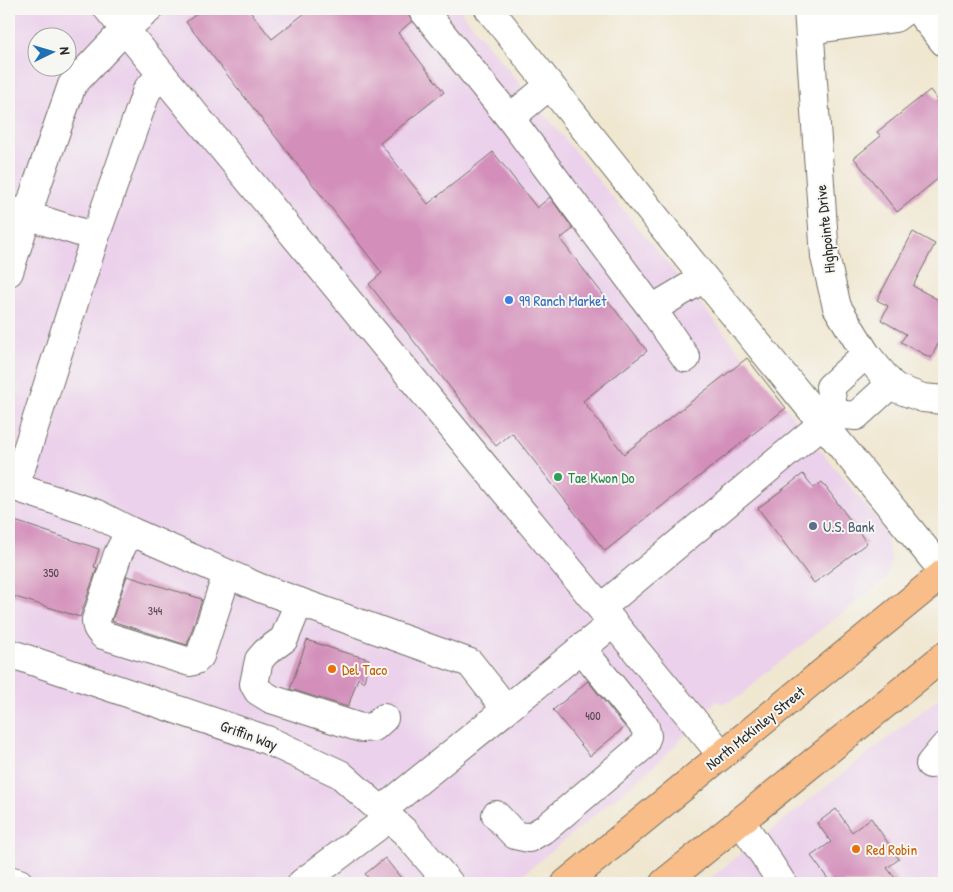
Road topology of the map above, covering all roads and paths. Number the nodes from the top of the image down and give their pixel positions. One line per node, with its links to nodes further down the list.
1 (149, 9): 6 (street)
2 (423, 9): 11 (street)
3 (489, 9): 10 (street)
4 (907, 9): 7 (street, Highpointe Drive)
5 (917, 9): 8 (street)
6 (116, 19): 9 (street); 12 (street)
7 (809, 20): 17 (street, Highpointe Drive)
8 (944, 42)
9 (162, 75): 13 (street); 27 (street)
10 (550, 85): 11 (street); 15 (street)
11 (510, 118): 16 (street)
12 (18, 213): 13 (street); 14 (street)
13 (95, 237): 22 (street)
14 (9, 272)
15 (704, 278): 16 (street); 21 (street)
16 (652, 310): 18 (street)
17 (866, 354): 19 (street, Highpointe Drive); 21 (street)
18 (686, 358)
19 (891, 384): 20 (street, Highpointe Drive); 21 (street)
20 (944, 400)
21 (828, 419): 24 (street); 27 (street)
22 (12, 486): 23 (street)
23 (130, 531): 25 (street); 25 (street)
24 (944, 572): 33 (main road, North McKinley Street)
25 (227, 574): 26 (street)
26 (299, 602): 31 (street); 32 (street)
27 (607, 615): 28 (street); 33 (street)
28 (581, 648): 31 (street); 35 (street)
29 (9, 653): 34 (street, Griffin Way)
30 (944, 656): 36 (main road)
31 (506, 709): 34 (street)
32 (384, 718)
33 (722, 755): 41 (main road, North McKinley Street)
34 (385, 814): 39 (street); 40 (street, Griffin Way)
35 (496, 815)
36 (740, 822): 42 (main road); 43 (street)
37 (9, 880): 38 (street)
38 (19, 883)
39 (302, 883)
40 (449, 883)
41 (566, 883)
42 (664, 883)
43 (782, 883)

